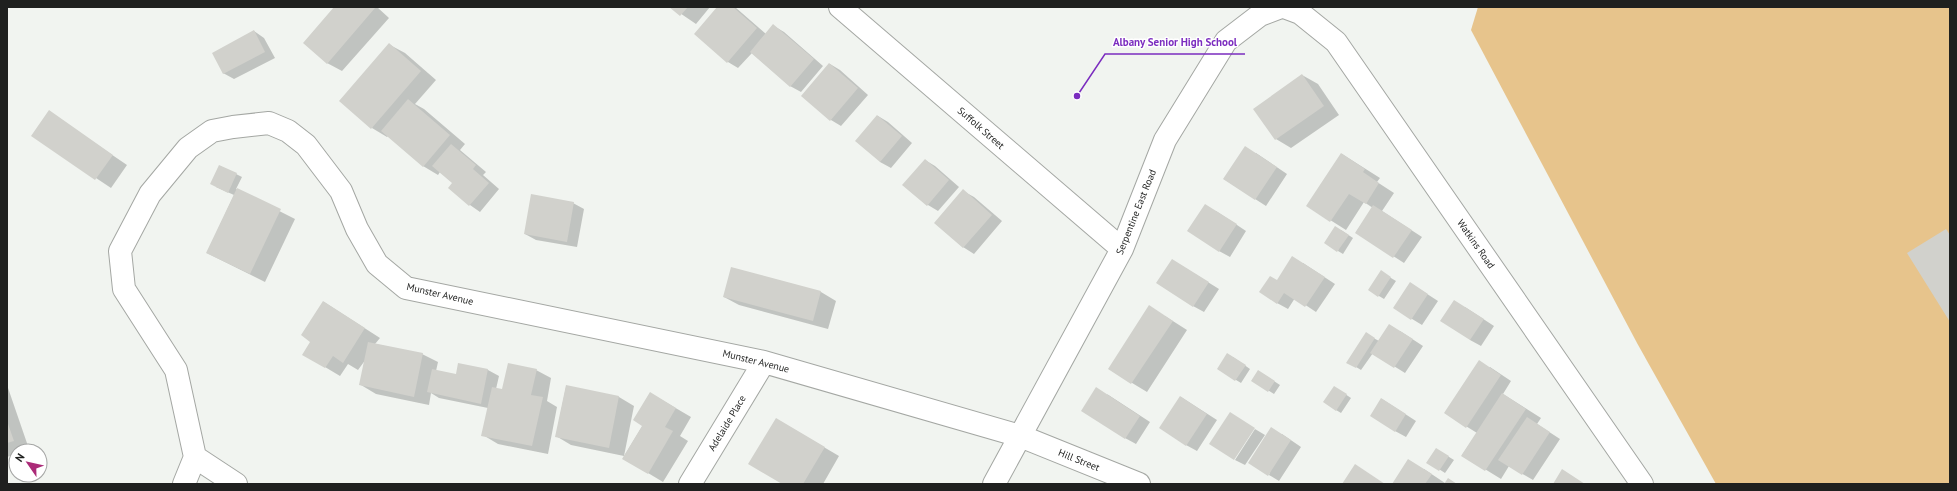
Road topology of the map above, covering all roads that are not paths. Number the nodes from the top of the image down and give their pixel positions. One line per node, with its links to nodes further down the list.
1 (840, 7): 3 (street, Suffolk Street)
2 (1288, 9): 3 (street, Serpentine East Road); 12 (street, Watkins Road)
3 (1122, 249): 5 (street, Serpentine East Road)
4 (764, 362): 5 (street, Munster Avenue); 6 (street, Munster Avenue); 9 (street, Adelaide Place)
5 (1020, 436): 10 (street, Serpentine East Road); 11 (street, Hill Street)
6 (195, 458): 7 (street); 8 (street)
7 (184, 484)
8 (236, 484)
9 (690, 484)
10 (994, 484)
11 (1139, 484)
12 (1642, 484)

